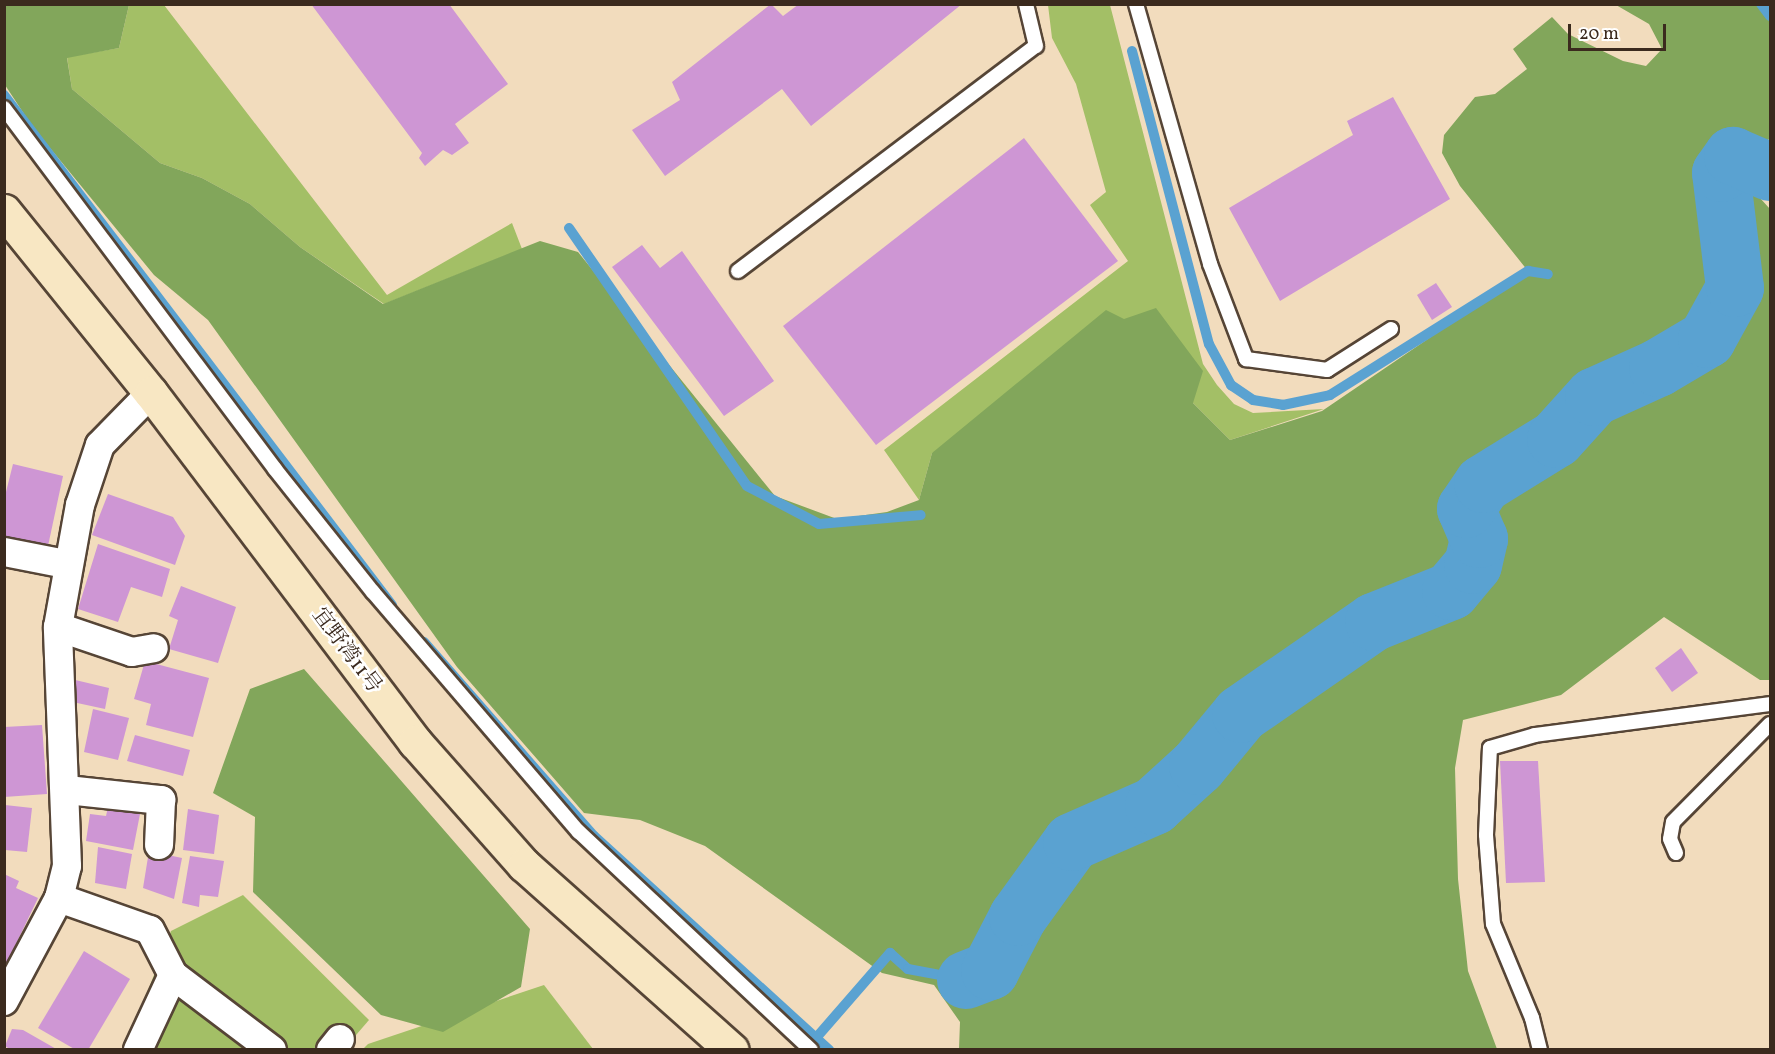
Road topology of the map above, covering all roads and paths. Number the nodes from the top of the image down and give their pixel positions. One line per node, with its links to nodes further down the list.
1 (1026, 4): 5 (lane)
2 (1136, 4): 6 (lane)
3 (4, 108): 23 (lane)
4 (4, 211): 7 (street, 宜野湾11号)
5 (738, 271)
6 (1391, 329)
7 (151, 393): 9 (street); 22 (street, 宜野湾11号)
8 (4, 552): 9 (street)
9 (66, 564): 10 (street)
10 (57, 627): 11 (street); 14 (street)
11 (154, 648)
12 (1770, 704): 24 (lane)
13 (1770, 724): 16 (lane)
14 (67, 790): 15 (street); 17 (street)
15 (159, 845)
16 (1676, 853)
17 (59, 898): 18 (street); 19 (street)
18 (173, 975): 20 (street); 21 (street)
19 (4, 1001)
20 (138, 1050)
21 (272, 1050)
22 (732, 1050)
23 (811, 1050)
24 (1540, 1050)

